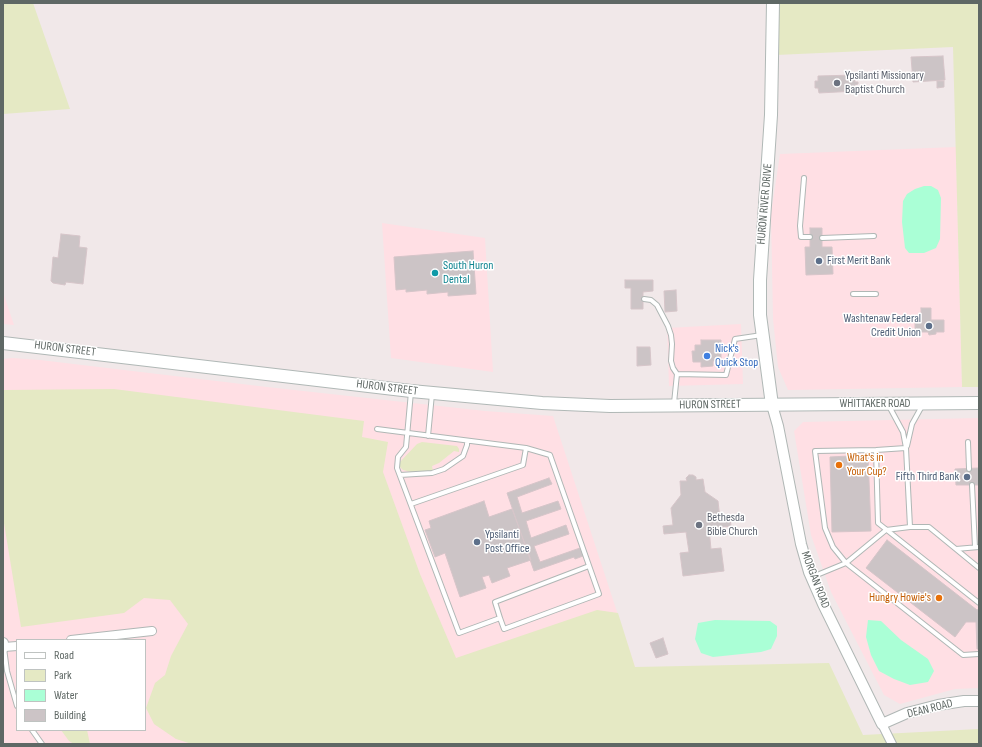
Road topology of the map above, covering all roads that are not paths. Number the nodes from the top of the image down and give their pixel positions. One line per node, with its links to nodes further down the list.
1 (773, 3): 9 (main road, HURON RIVER DRIVE)
2 (804, 178): 4 (lane)
3 (874, 236): 5 (lane)
4 (810, 238)
5 (822, 238)
6 (853, 294): 7 (lane)
7 (876, 294)
8 (644, 299): 11 (lane)
9 (762, 335): 11 (lane); 17 (main road, HURON RIVER DRIVE)
10 (3, 343): 12 (main road, HURON STREET)
11 (677, 374): 18 (lane)
12 (411, 391): 13 (main road, HURON STREET); 20 (lane)
13 (432, 394): 18 (main road, HURON STREET); 21 (lane)
14 (924, 403): 15 (main road, WHITTAKER ROAD); 16 (main road, WHITTAKER ROAD); 25 (lane)
15 (979, 403)
16 (888, 404): 17 (main road, WHITTAKER ROAD); 25 (lane)
17 (772, 405): 18 (main road, HURON STREET); 38 (street, MORGAN ROAD)
18 (673, 406)
19 (378, 429): 20 (lane)
20 (407, 433): 21 (lane); 28 (lane)
21 (428, 436): 22 (lane)
22 (467, 440): 24 (lane); 28 (lane)
23 (968, 442): 27 (lane)
24 (526, 448): 30 (lane); 36 (lane)
25 (906, 448): 26 (lane); 31 (lane)
26 (876, 450): 32 (lane); 35 (lane)
27 (969, 469)
28 (400, 475): 30 (lane)
29 (972, 485): 33 (lane)
30 (411, 504): 40 (lane)
31 (910, 527): 32 (lane); 34 (lane)
32 (886, 530): 35 (lane); 39 (lane)
33 (977, 547): 34 (lane)
34 (956, 549): 37 (lane)
35 (846, 563): 38 (lane); 45 (lane)
36 (590, 566): 40 (lane); 40 (lane)
37 (979, 568)
38 (812, 577): 48 (street, MORGAN ROAD)
39 (979, 603)
40 (500, 618)
41 (152, 631): 42 (street)
42 (80, 639)
43 (3, 646): 44 (street); 47 (lane)
44 (16, 646)
45 (979, 654)
46 (979, 701): 48 (street, DEAN ROAD)
47 (16, 703)
48 (882, 724): 51 (street, MORGAN ROAD)
49 (33, 731): 50 (lane)
50 (42, 744)
51 (892, 744)

